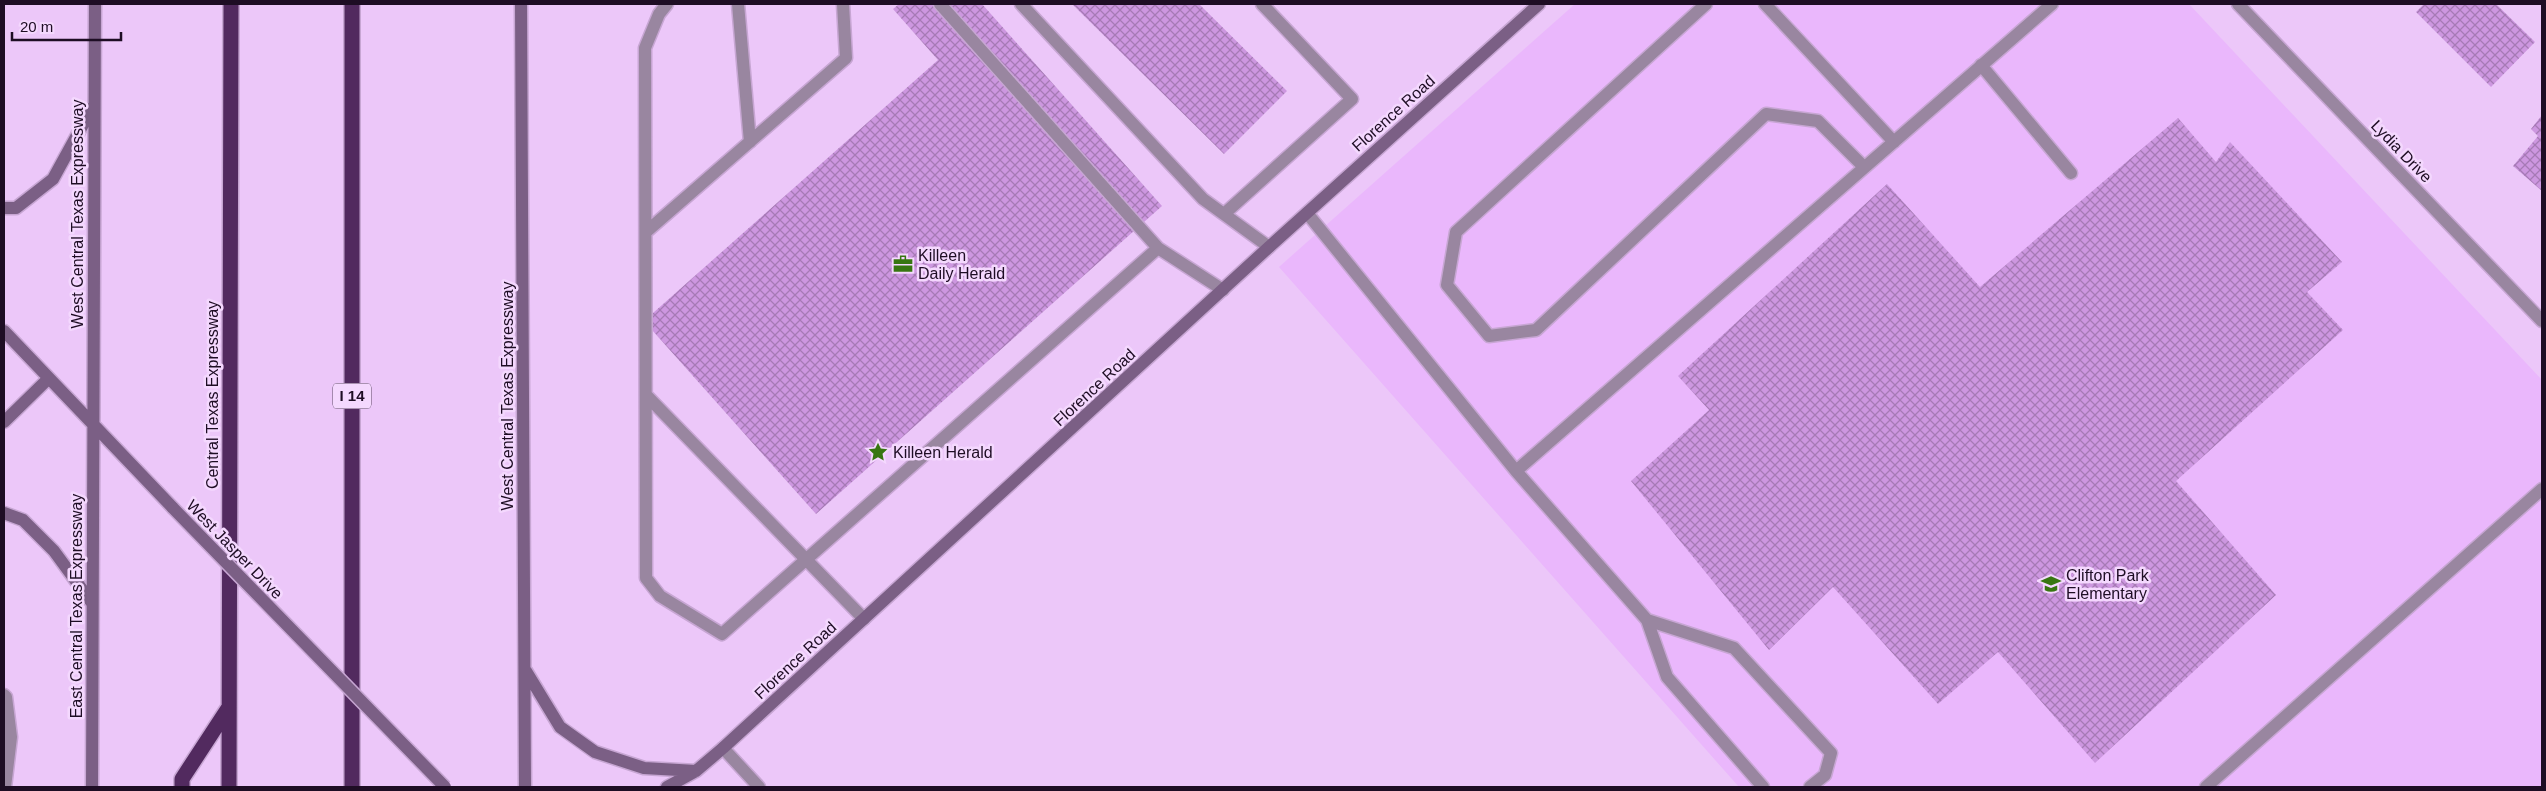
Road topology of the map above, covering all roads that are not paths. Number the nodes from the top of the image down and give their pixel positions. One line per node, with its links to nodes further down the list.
1 (95, 4): 17 (main road, West Central Texas Expressway)
2 (231, 4): 44 (highway, Central Texas Expressway)
3 (352, 4): 51 (highway, I 14)
4 (521, 4): 42 (main road, West Central Texas Expressway)
5 (667, 4): 25 (street)
6 (738, 4): 18 (street)
7 (842, 4): 18 (street)
8 (940, 4): 26 (street)
9 (1022, 4): 24 (street)
10 (1262, 4): 24 (street)
11 (1539, 4): 23 (main road, Florence Road)
12 (1706, 4): 20 (street)
13 (1765, 4): 19 (street)
14 (2052, 4): 16 (street)
15 (2238, 4): 29 (street, Lydia Drive)
16 (1981, 65): 19 (street); 21 (street)
17 (93, 106): 22 (main road); 34 (main road, West Central Texas Expressway)
18 (750, 142): 25 (street)
19 (1894, 142): 20 (street)
20 (1864, 167): 35 (street)
21 (2071, 173)
22 (4, 208)
23 (1307, 213): 27 (main road, Florence Road); 35 (street)
24 (1224, 214): 27 (street)
25 (646, 232): 32 (street)
26 (1158, 248): 28 (street); 38 (street)
27 (1269, 248): 28 (main road, Florence Road)
28 (1224, 290): 40 (main road, Florence Road)
29 (2542, 320)
30 (4, 331): 31 (main road, West Jasper Drive)
31 (49, 378): 33 (main road); 34 (main road, West Jasper Drive)
32 (646, 395): 38 (street); 38 (street)
33 (4, 422)
34 (93, 425): 39 (main road, East Central Texas Expressway); 52 (main road, West Jasper Drive, bridge)
35 (1516, 471): 41 (street)
36 (2542, 489): 58 (street)
37 (4, 513): 39 (main road)
38 (807, 558): 40 (street)
39 (92, 603): 48 (main road, East Central Texas Expressway)
40 (864, 619): 45 (main road, Florence Road)
41 (1647, 620): 56 (street); 57 (street)
42 (525, 670): 46 (main road); 53 (main road, West Central Texas Expressway)
43 (4, 695): 47 (street)
44 (229, 707): 49 (highway); 50 (highway, Central Texas Expressway)
45 (723, 748): 46 (main road, Florence Road); 55 (street)
46 (696, 771): 54 (main road, Florence Road)
47 (5, 787)
48 (92, 787)
49 (182, 787)
50 (229, 787)
51 (352, 787)
52 (445, 787)
53 (525, 787)
54 (667, 787)
55 (759, 787)
56 (1762, 787)
57 (1810, 787)
58 (2206, 787)

